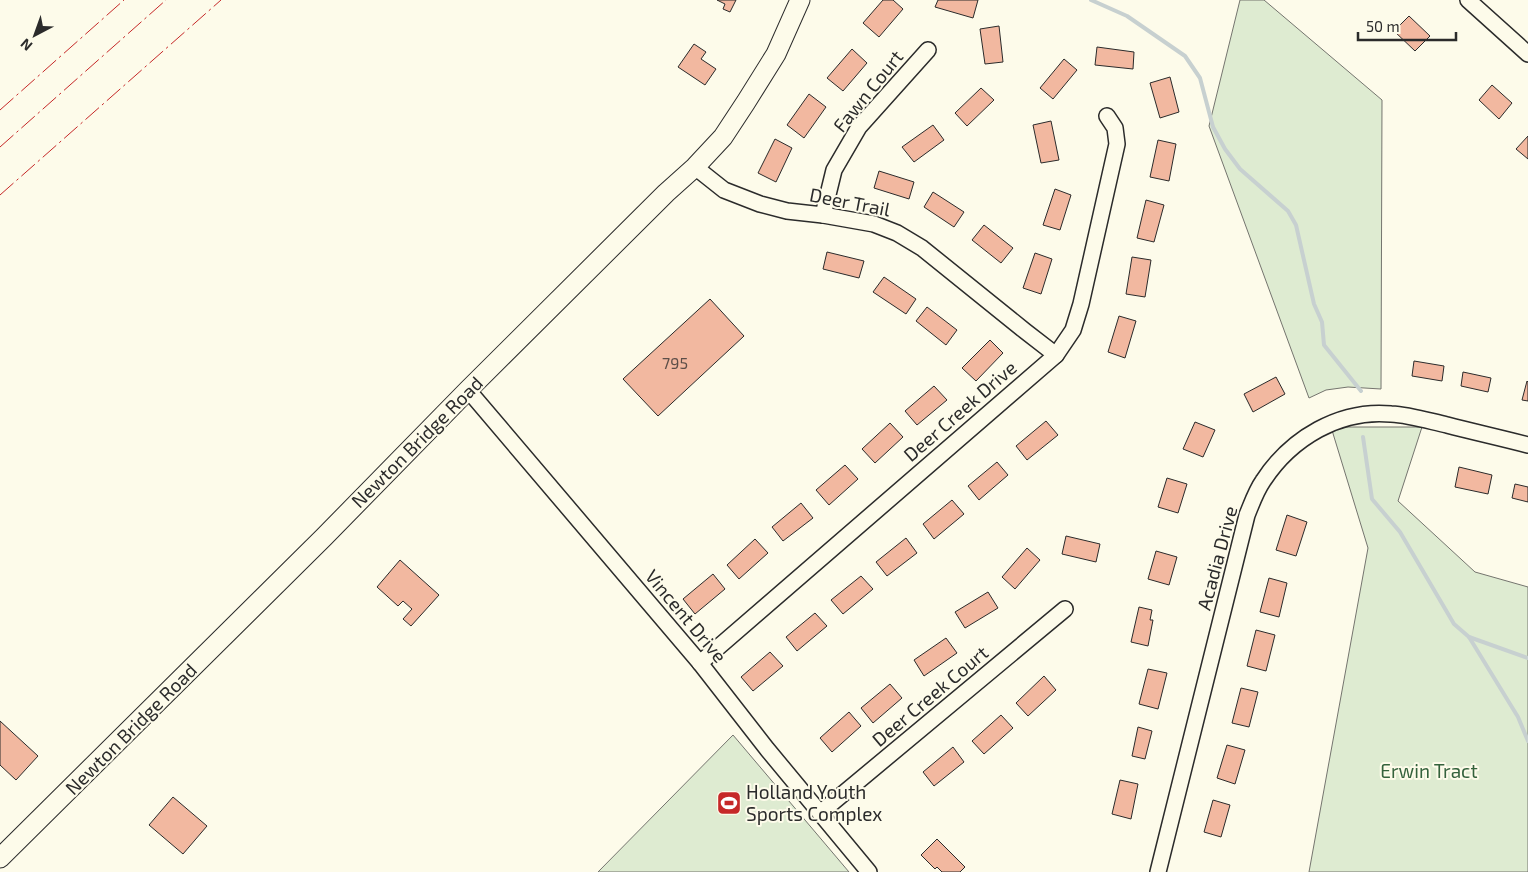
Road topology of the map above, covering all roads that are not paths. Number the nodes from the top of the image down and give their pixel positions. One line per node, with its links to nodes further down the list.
1 (800, 0): 6 (main road, Newton Bridge Road)
2 (1468, 0): 4 (street)
3 (928, 50): 7 (street, Fawn Court)
4 (1528, 54)
5 (1107, 116): 8 (street, Deer Creek Drive)
6 (695, 167): 7 (street, Deer Trail); 9 (main road, Newton Bridge Road)
7 (823, 215): 8 (street, Deer Trail)
8 (1056, 355): 12 (street, Deer Creek Drive)
9 (468, 390): 12 (street, Vincent Drive); 14 (main road, Newton Bridge Road)
10 (1528, 445): 16 (street, Acadia Drive)
11 (1065, 609): 13 (street, Deer Creek Court)
12 (700, 663): 13 (street, Vincent Drive)
13 (820, 813): 15 (street, Vincent Drive)
14 (0, 858)
15 (869, 872)
16 (1158, 872)

